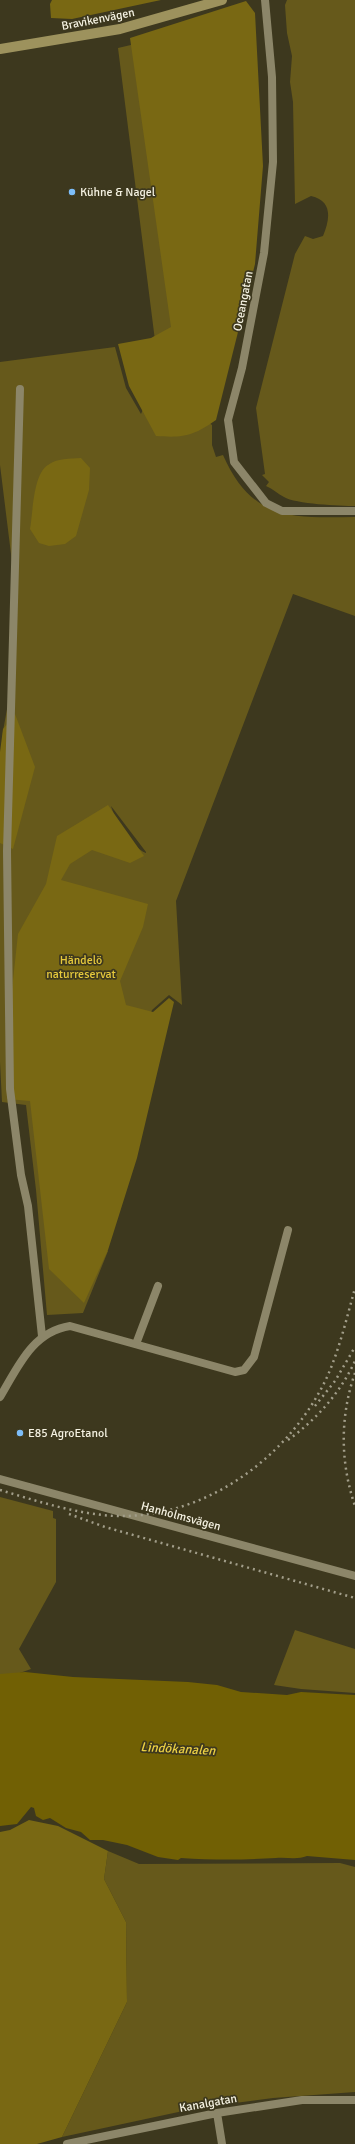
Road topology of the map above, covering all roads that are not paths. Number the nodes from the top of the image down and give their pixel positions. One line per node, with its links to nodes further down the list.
1 (222, 0): 3 (street, Bravikenvägen)
2 (264, 0): 5 (street, Oceangatan)
3 (0, 49)
4 (20, 389): 8 (street)
5 (355, 511)
6 (288, 1230): 9 (street)
7 (158, 1286): 9 (street)
8 (42, 1336): 9 (street); 10 (street)
9 (136, 1344)
10 (0, 1397)
11 (0, 1479): 12 (street, Hanholmsvägen)
12 (355, 1576)
13 (355, 2100): 14 (street, Kanalgatan)
14 (217, 2113): 15 (street, Kanalgatan); 16 (street)
15 (67, 2144)
16 (222, 2144)

